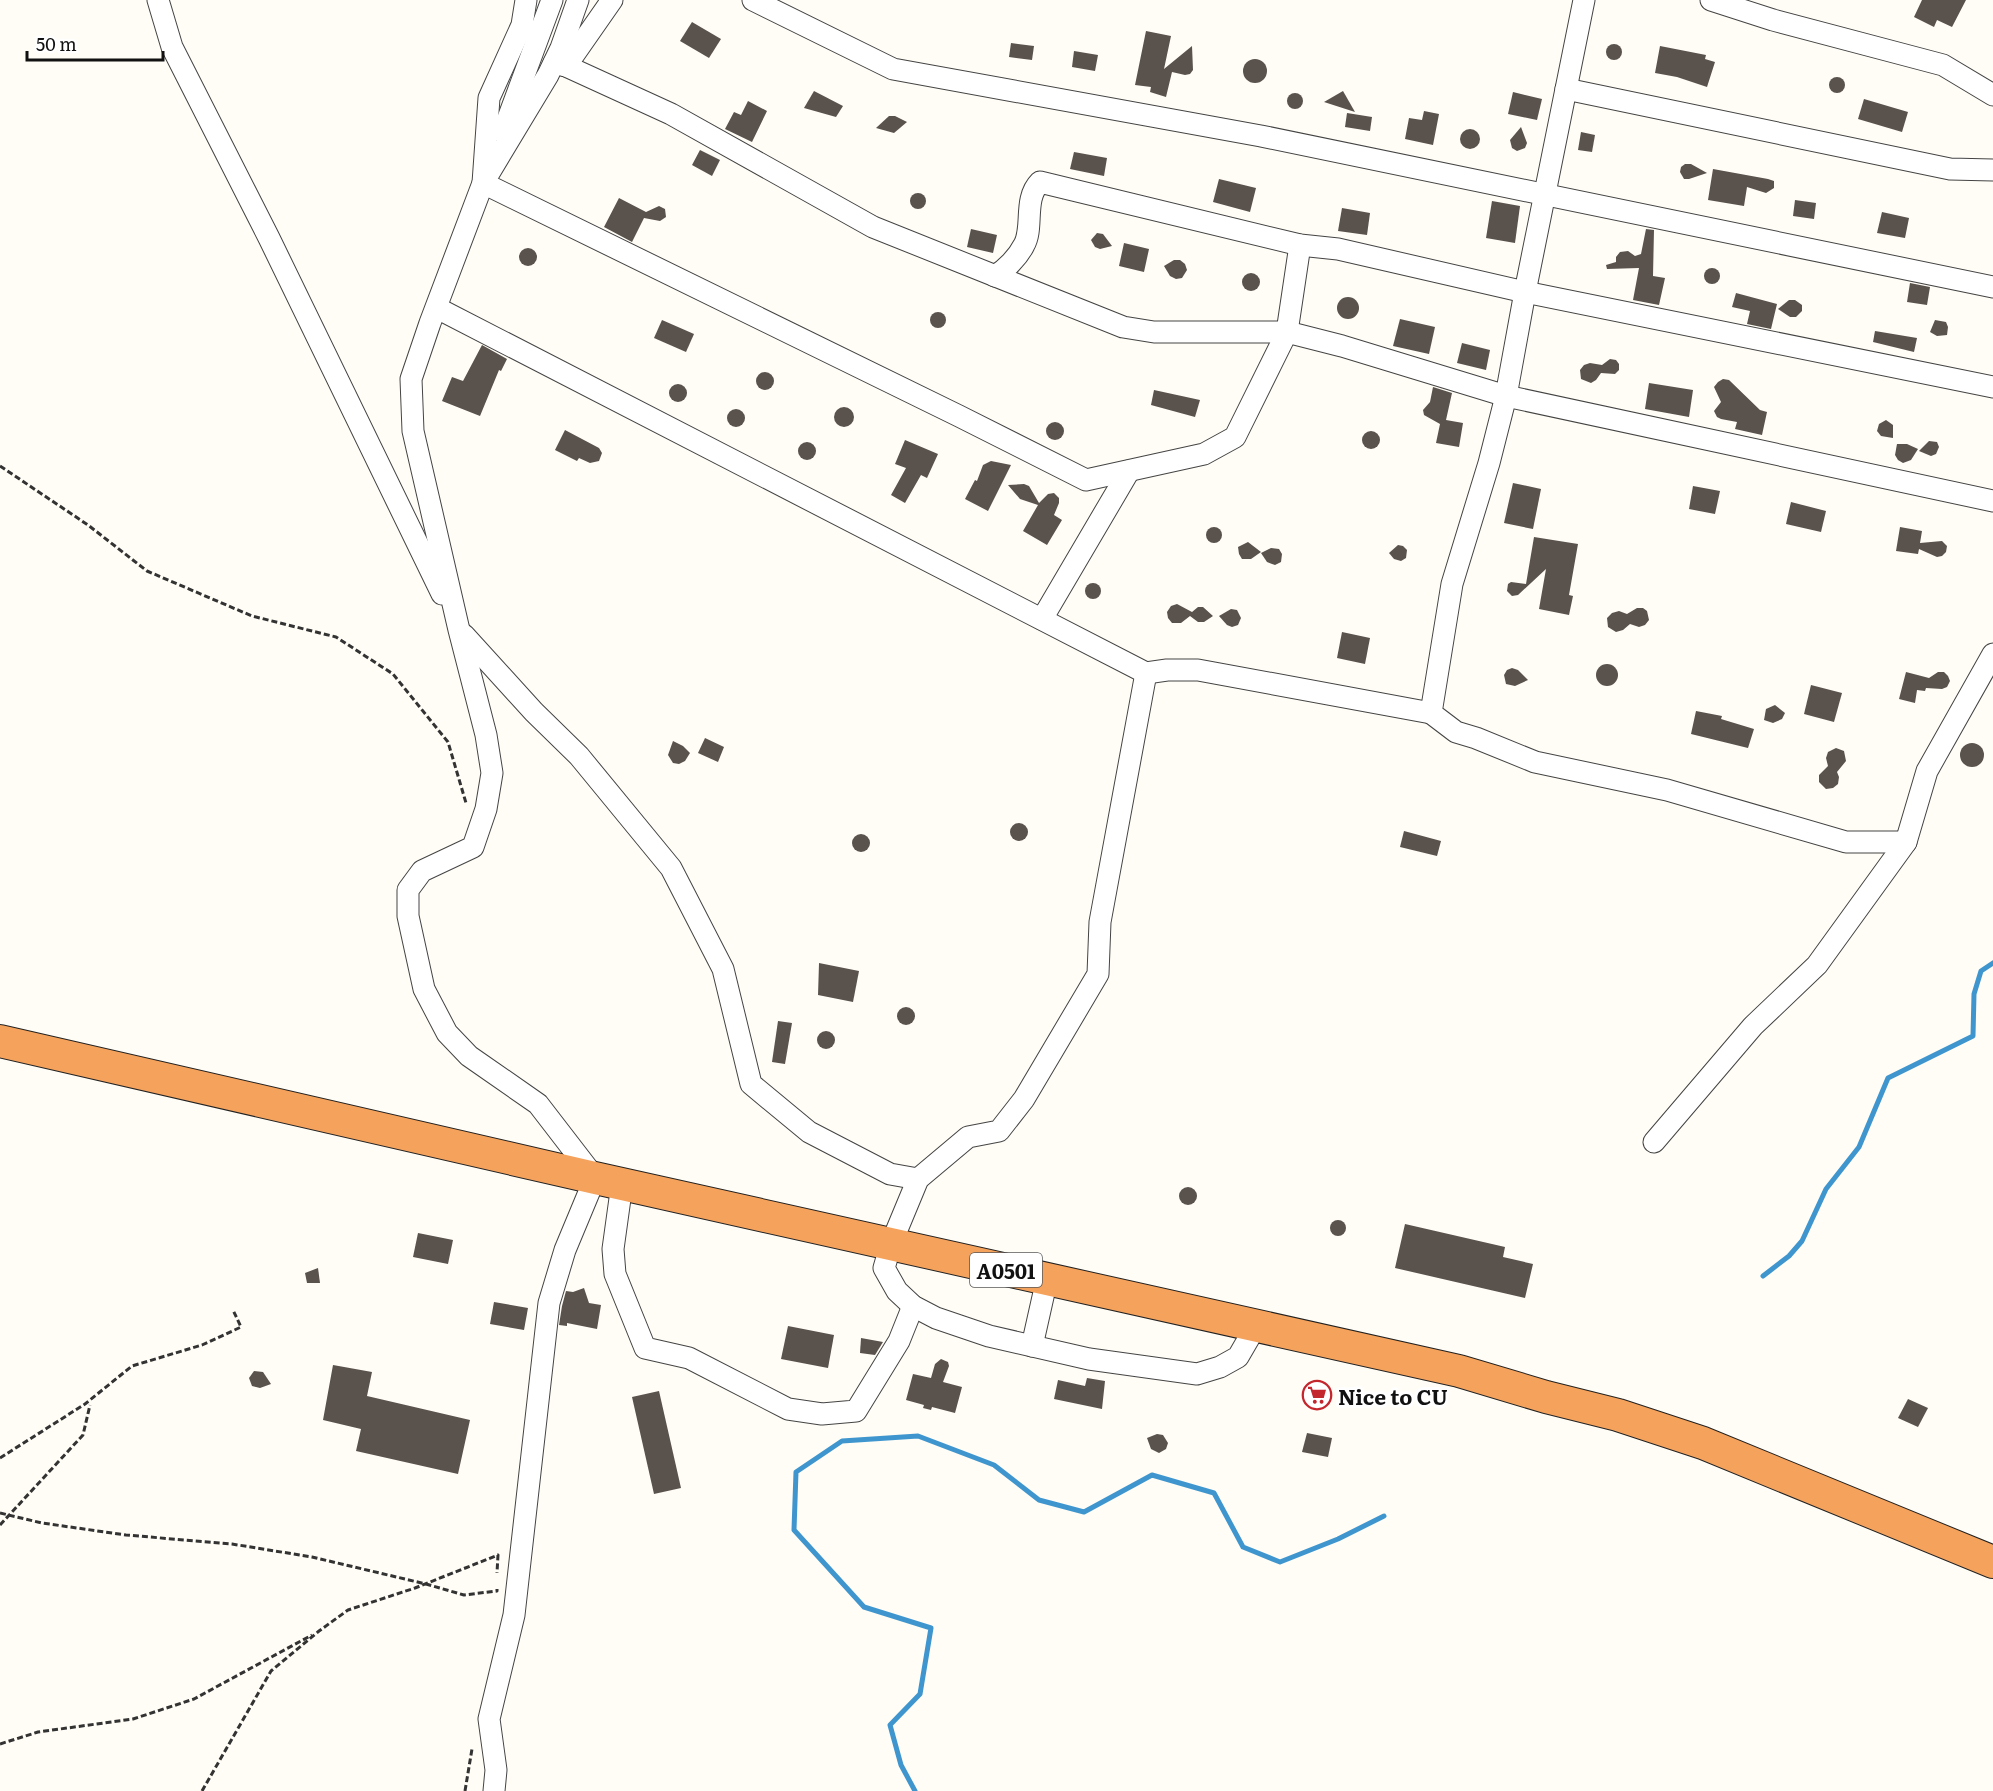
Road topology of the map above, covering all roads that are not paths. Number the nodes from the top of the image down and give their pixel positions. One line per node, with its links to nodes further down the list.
1 (158, 0): 26 (street)
2 (526, 0): 13 (street)
3 (552, 0): 13 (street)
4 (578, 0): 9 (street)
5 (612, 0): 9 (street)
6 (753, 0): 14 (street)
7 (1584, 0): 10 (street)
8 (1711, 0): 11 (street)
9 (560, 64): 13 (street); 16 (street)
10 (1566, 89): 12 (street); 14 (street)
11 (1993, 94)
12 (1993, 170)
13 (483, 183): 19 (street); 23 (street)
14 (1544, 195): 17 (street); 18 (street)
15 (1300, 245): 16 (street); 18 (street); 20 (street)
16 (995, 276): 20 (street)
17 (1993, 287)
18 (1525, 292): 21 (street); 22 (street)
19 (433, 315): 25 (street); 26 (street)
20 (1287, 332): 22 (street); 23 (street)
21 (1993, 387)
22 (1506, 396): 24 (street); 29 (street)
23 (1129, 471): 25 (street)
24 (1993, 501)
25 (1042, 619): 28 (street)
26 (459, 630): 33 (street); 34 (street)
27 (1993, 654): 30 (street)
28 (1146, 673): 29 (street); 33 (street)
29 (1431, 713): 30 (street)
30 (1906, 842): 32 (street)
31 (0, 1041): 34 (highway, A0501)
32 (1654, 1142)
33 (918, 1179): 35 (street)
34 (609, 1181): 35 (highway, A0501); 37 (street); 41 (street)
35 (891, 1244): 36 (highway, A0501); 37 (street)
36 (1047, 1279): 38 (highway, A0501); 39 (street)
37 (913, 1306): 39 (street)
38 (1256, 1326): 39 (street); 40 (highway, A0501)
39 (1032, 1346)
40 (1993, 1562)
41 (494, 1791)

